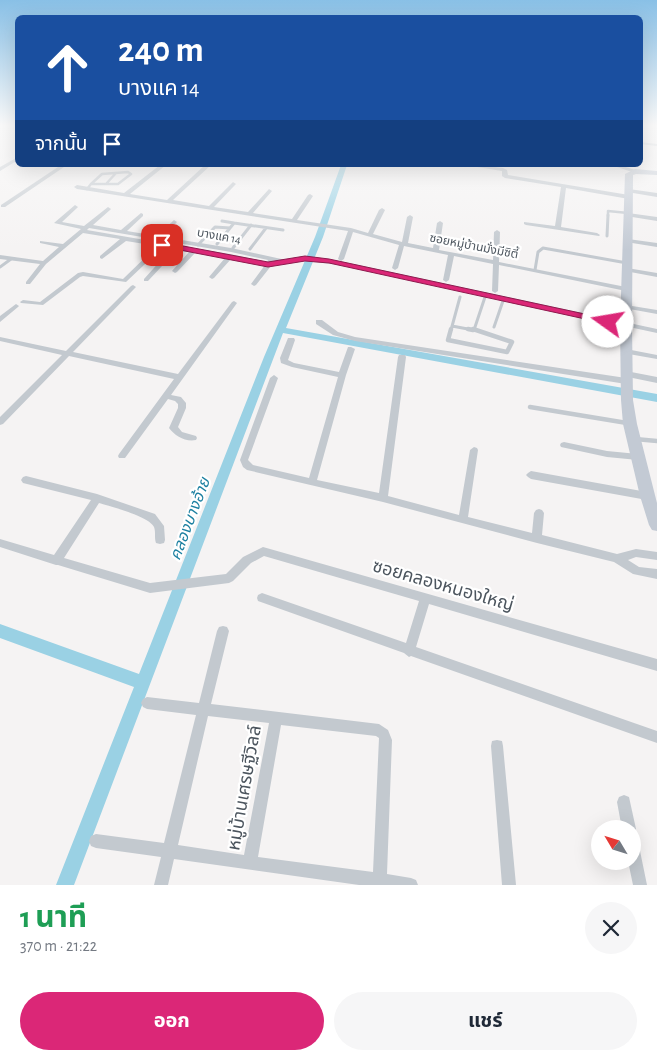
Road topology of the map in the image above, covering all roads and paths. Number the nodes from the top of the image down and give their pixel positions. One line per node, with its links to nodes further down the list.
1 (61, 167): 23 (street)
2 (159, 167): 18 (street)
3 (206, 167): 21 (street)
4 (484, 167): 10 (street)
5 (622, 167): 6 (street)
6 (636, 171): 9 (street); 17 (street)
7 (116, 173): 11 (lane); 11 (lane); 15 (lane)
8 (482, 173): 10 (street)
9 (657, 174)
10 (505, 176): 13 (street)
11 (106, 184): 15 (lane)
12 (233, 184): 24 (street)
13 (564, 186): 17 (street); 42 (street)
14 (77, 187): 15 (street, ซอยหมู่บ้านมั่งมีซิตี้)
15 (89, 187): 18 (street, ซอยหมู่บ้านมั่งมีซิตี้)
16 (269, 191): 27 (street)
17 (629, 194): 19 (street); 28 (street)
18 (125, 195): 21 (street, ซอยหมู่บ้านมั่งมีซิตี้)
19 (657, 195)
20 (310, 196): 33 (street)
21 (168, 202): 24 (street, ซอยหมู่บ้านมั่งมีซิตี้)
22 (74, 206): 39 (street)
23 (1, 207)
24 (211, 207): 27 (street, ซอยหมู่บ้านมั่งมีซิตี้)
25 (108, 209): 39 (street)
26 (382, 210): 47 (street)
27 (249, 214): 33 (street, ซอยหมู่บ้านมั่งมีซิตี้)
28 (628, 214): 31 (street); 49 (lane); 51 (street)
29 (140, 215): 46 (street)
30 (410, 216): 54 (street)
31 (657, 219)
32 (222, 221): 35 (lane)
33 (293, 221): 44 (street, ซอยหมู่บ้านมั่งมีซิตี้)
34 (174, 222): 50 (street)
35 (234, 223): 38 (lane); 40 (lane)
36 (440, 223): 61 (street)
37 (526, 223): 42 (street)
38 (251, 225): 41 (lane); 62 (lane)
39 (85, 228): 46 (street, บางแค 14); 58 (street)
40 (230, 228): 53 (lane); 59 (lane)
41 (266, 228): 43 (lane); 60 (lane)
42 (558, 228): 48 (street)
43 (283, 230)
44 (352, 230): 47 (street, ซอยหมู่บ้านมั่งมีซิตี้); 67 (street)
45 (497, 232): 70 (street)
46 (124, 235): 50 (street, บางแค 14); 55 (street, บางแค 14); 65 (street)
47 (370, 235): 54 (street, ซอยหมู่บ้านมั่งมีซิตี้)
48 (597, 235)
49 (606, 236)
50 (158, 238): 56 (street, บางแค 14)
51 (628, 240): 57 (street); 73 (street)
52 (42, 242): 58 (street)
53 (217, 244)
54 (403, 244): 61 (street, ซอยหมู่บ้านมั่งมีซิตี้); 74 (street)
55 (162, 245): 56 (street, บางแค 14); 92 (street)
56 (178, 245): 59 (street, บางแค 14); 79 (street)
57 (657, 245)
58 (64, 246): 71 (street)
59 (196, 247): 62 (street, บางแค 14); 76 (street)
60 (250, 249)
61 (436, 250): 63 (street, ซอยหมู่บ้านมั่งมีซิตี้)
62 (230, 252): 68 (street, บางแค 14); 78 (street)
63 (451, 254): 70 (street, ซอยหมู่บ้านมั่งมีซิตี้); 80 (street)
64 (0, 257): 66 (street)
65 (102, 257)
66 (11, 259): 71 (street); 72 (lane)
67 (341, 259)
68 (270, 261): 69 (street, บางแค 14); 82 (street)
69 (286, 262): 86 (street, บางแค 14)
70 (496, 262): 75 (street, ซอยหมู่บ้านมั่งมีซิตี้); 84 (street)
71 (44, 263): 81 (street)
72 (0, 267)
73 (627, 267): 75 (lane); 77 (street); 85 (street)
74 (394, 268)
75 (535, 270): 85 (street, ซอยหมู่บ้านมั่งมีซิตี้)
76 (175, 271)
77 (657, 275)
78 (212, 278)
79 (146, 280)
80 (446, 280)
81 (28, 283)
82 (254, 284)
83 (133, 287): 103 (street)
84 (495, 290)
85 (626, 290): 90 (street)
86 (486, 294): 88 (street, บางแค 14); 97 (lane)
87 (460, 297): 94 (lane)
88 (504, 298): 95 (street, บางแค 14); 96 (lane)
89 (234, 304): 107 (street)
90 (626, 306): 91 (street); 95 (street)
91 (657, 312)
92 (0, 320)
93 (319, 322): 108 (street)
94 (452, 326): 97 (lane); 97 (lane)
95 (626, 326): 98 (street, บางแค 14); 102 (street)
96 (494, 327)
97 (473, 330)
98 (657, 331)
99 (0, 339): 103 (street)
100 (290, 340): 106 (street)
101 (351, 350): 106 (street)
102 (626, 351): 105 (street); 108 (street)
103 (68, 354): 107 (street); 113 (street)
104 (402, 357): 127 (street)
105 (657, 357)
106 (342, 375): 124 (street)
107 (179, 377): 111 (street)
108 (626, 377): 110 (street); 114 (street)
109 (274, 378): 124 (street)
110 (657, 380)
111 (166, 396): 115 (street); 120 (street)
112 (530, 407): 114 (lane)
113 (0, 422)
114 (630, 424): 116 (street)
115 (193, 438)
116 (634, 439): 117 (lane); 121 (street)
117 (657, 441)
118 (564, 445): 121 (street)
119 (474, 450): 129 (street)
120 (122, 456)
121 (638, 457): 125 (street)
122 (531, 475): 125 (street)
123 (26, 480): 126 (street)
124 (312, 482): 127 (street)
125 (647, 496): 130 (street)
126 (97, 498): 132 (street); 136 (street)
127 (383, 498): 129 (street)
128 (539, 514): 131 (street)
129 (462, 520): 131 (street)
130 (656, 520)
131 (537, 539): 135 (street)
132 (160, 540)
133 (0, 543): 136 (street)
134 (657, 556): 135 (street)
135 (617, 558): 137 (street)
136 (56, 561): 139 (street, ซอยคลองหนองใหญ่)
137 (657, 574)
138 (262, 598): 141 (street)
139 (425, 599): 141 (street); 142 (street, ซอยคลองหนองใหญ่)
140 (223, 631): 144 (street)
141 (409, 650): 146 (street)
142 (657, 665)
143 (147, 703): 144 (street, หมู่บ้านเศรษฐีวิลล์)
144 (205, 711): 145 (street, หมู่บ้านเศรษฐีวิลล์); 151 (street)
145 (276, 720): 152 (street, หมู่บ้านเศรษฐีวิลล์); 154 (street, หมู่บ้านเศรษฐีวิลล์)
146 (657, 737)
147 (498, 746): 157 (street)
148 (624, 802): 149 (street)
149 (627, 820)
150 (96, 841): 151 (street, หมู่บ้านเศรษฐีวิลล์)
151 (169, 851): 152 (street, หมู่บ้านเศรษฐีวิลล์); 155 (street)
152 (250, 862): 154 (street, หมู่บ้านเศรษฐีวิลล์)
153 (637, 870): 158 (street)
154 (388, 883): 156 (street, หมู่บ้านเศรษฐีวิลล์)
155 (161, 885)
156 (411, 885)
157 (509, 885)
158 (640, 885)

